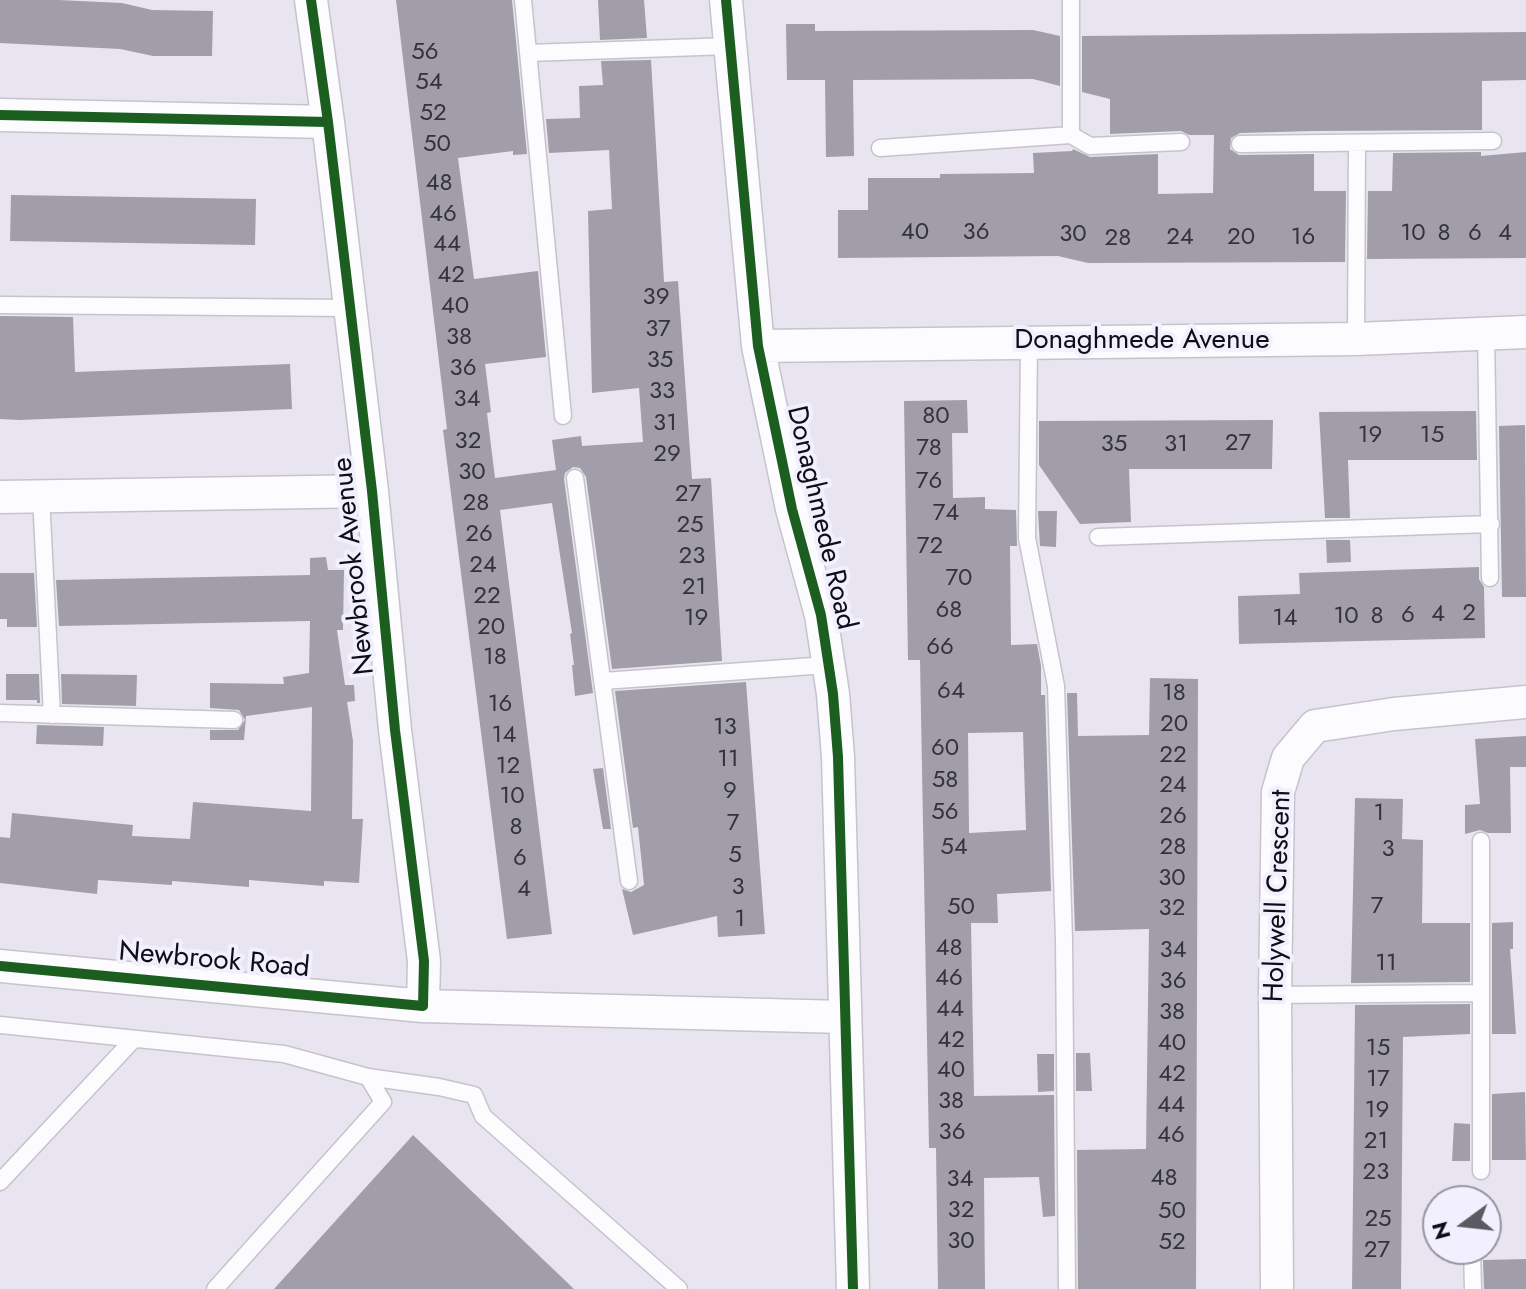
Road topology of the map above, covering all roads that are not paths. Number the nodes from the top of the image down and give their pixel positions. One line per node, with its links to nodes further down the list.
1 (311, 0): 8 (street, Newbrook Avenue)
2 (523, 0): 6 (lane)
3 (726, 0): 5 (street, Donaghmede Road)
4 (1071, 0): 9 (lane)
5 (730, 46): 6 (lane); 21 (street, Donaghmede Road)
6 (528, 53): 22 (lane)
7 (0, 115): 8 (street)
8 (328, 122): 16 (street, Newbrook Avenue)
9 (1071, 135): 11 (lane); 14 (lane)
10 (1493, 141): 12 (lane)
11 (1181, 142)
12 (1357, 143): 13 (lane); 19 (lane)
13 (1240, 144)
14 (880, 148)
15 (0, 305): 16 (lane)
16 (350, 308): 24 (street, Newbrook Avenue)
17 (1526, 332): 18 (street, Donaghmede Avenue)
18 (1486, 333): 19 (street, Donaghmede Avenue); 27 (lane)
19 (1356, 339): 20 (street, Donaghmede Avenue)
20 (1029, 342): 21 (street, Donaghmede Avenue); 52 (lane)
21 (758, 346): 30 (street, Donaghmede Road)
22 (563, 416)
23 (575, 478): 31 (lane)
24 (372, 491): 25 (street, Newbrook Avenue); 41 (street, Newbrook Avenue)
25 (41, 496): 26 (street, Newbrook Avenue); 34 (lane)
26 (0, 497)
27 (1491, 524): 28 (lane); 29 (lane)
28 (1098, 537)
29 (1490, 578)
30 (827, 665): 31 (lane); 42 (street, Donaghmede Road)
31 (603, 681): 37 (lane)
32 (1526, 702): 40 (street, Holywell Crescent)
33 (0, 713): 34 (lane)
34 (52, 715): 35 (lane)
35 (234, 720)
36 (1481, 841): 39 (lane)
37 (629, 881)
38 (0, 966): 41 (street, Newbrook Road)
39 (1480, 993): 40 (lane); 46 (lane)
40 (1275, 995): 53 (street, Holywell Crescent)
41 (423, 1006): 42 (street, Newbrook Road)
42 (844, 1017): 51 (street, Donaghmede Road)
43 (0, 1025): 44 (lane)
44 (133, 1040): 45 (lane); 47 (lane)
45 (368, 1077): 49 (lane); 50 (lane)
46 (1481, 1171)
47 (0, 1182)
48 (1472, 1265): 54 (lane)
49 (215, 1289)
50 (679, 1289)
51 (853, 1289)
52 (1067, 1289)
53 (1277, 1289)
54 (1473, 1289)

